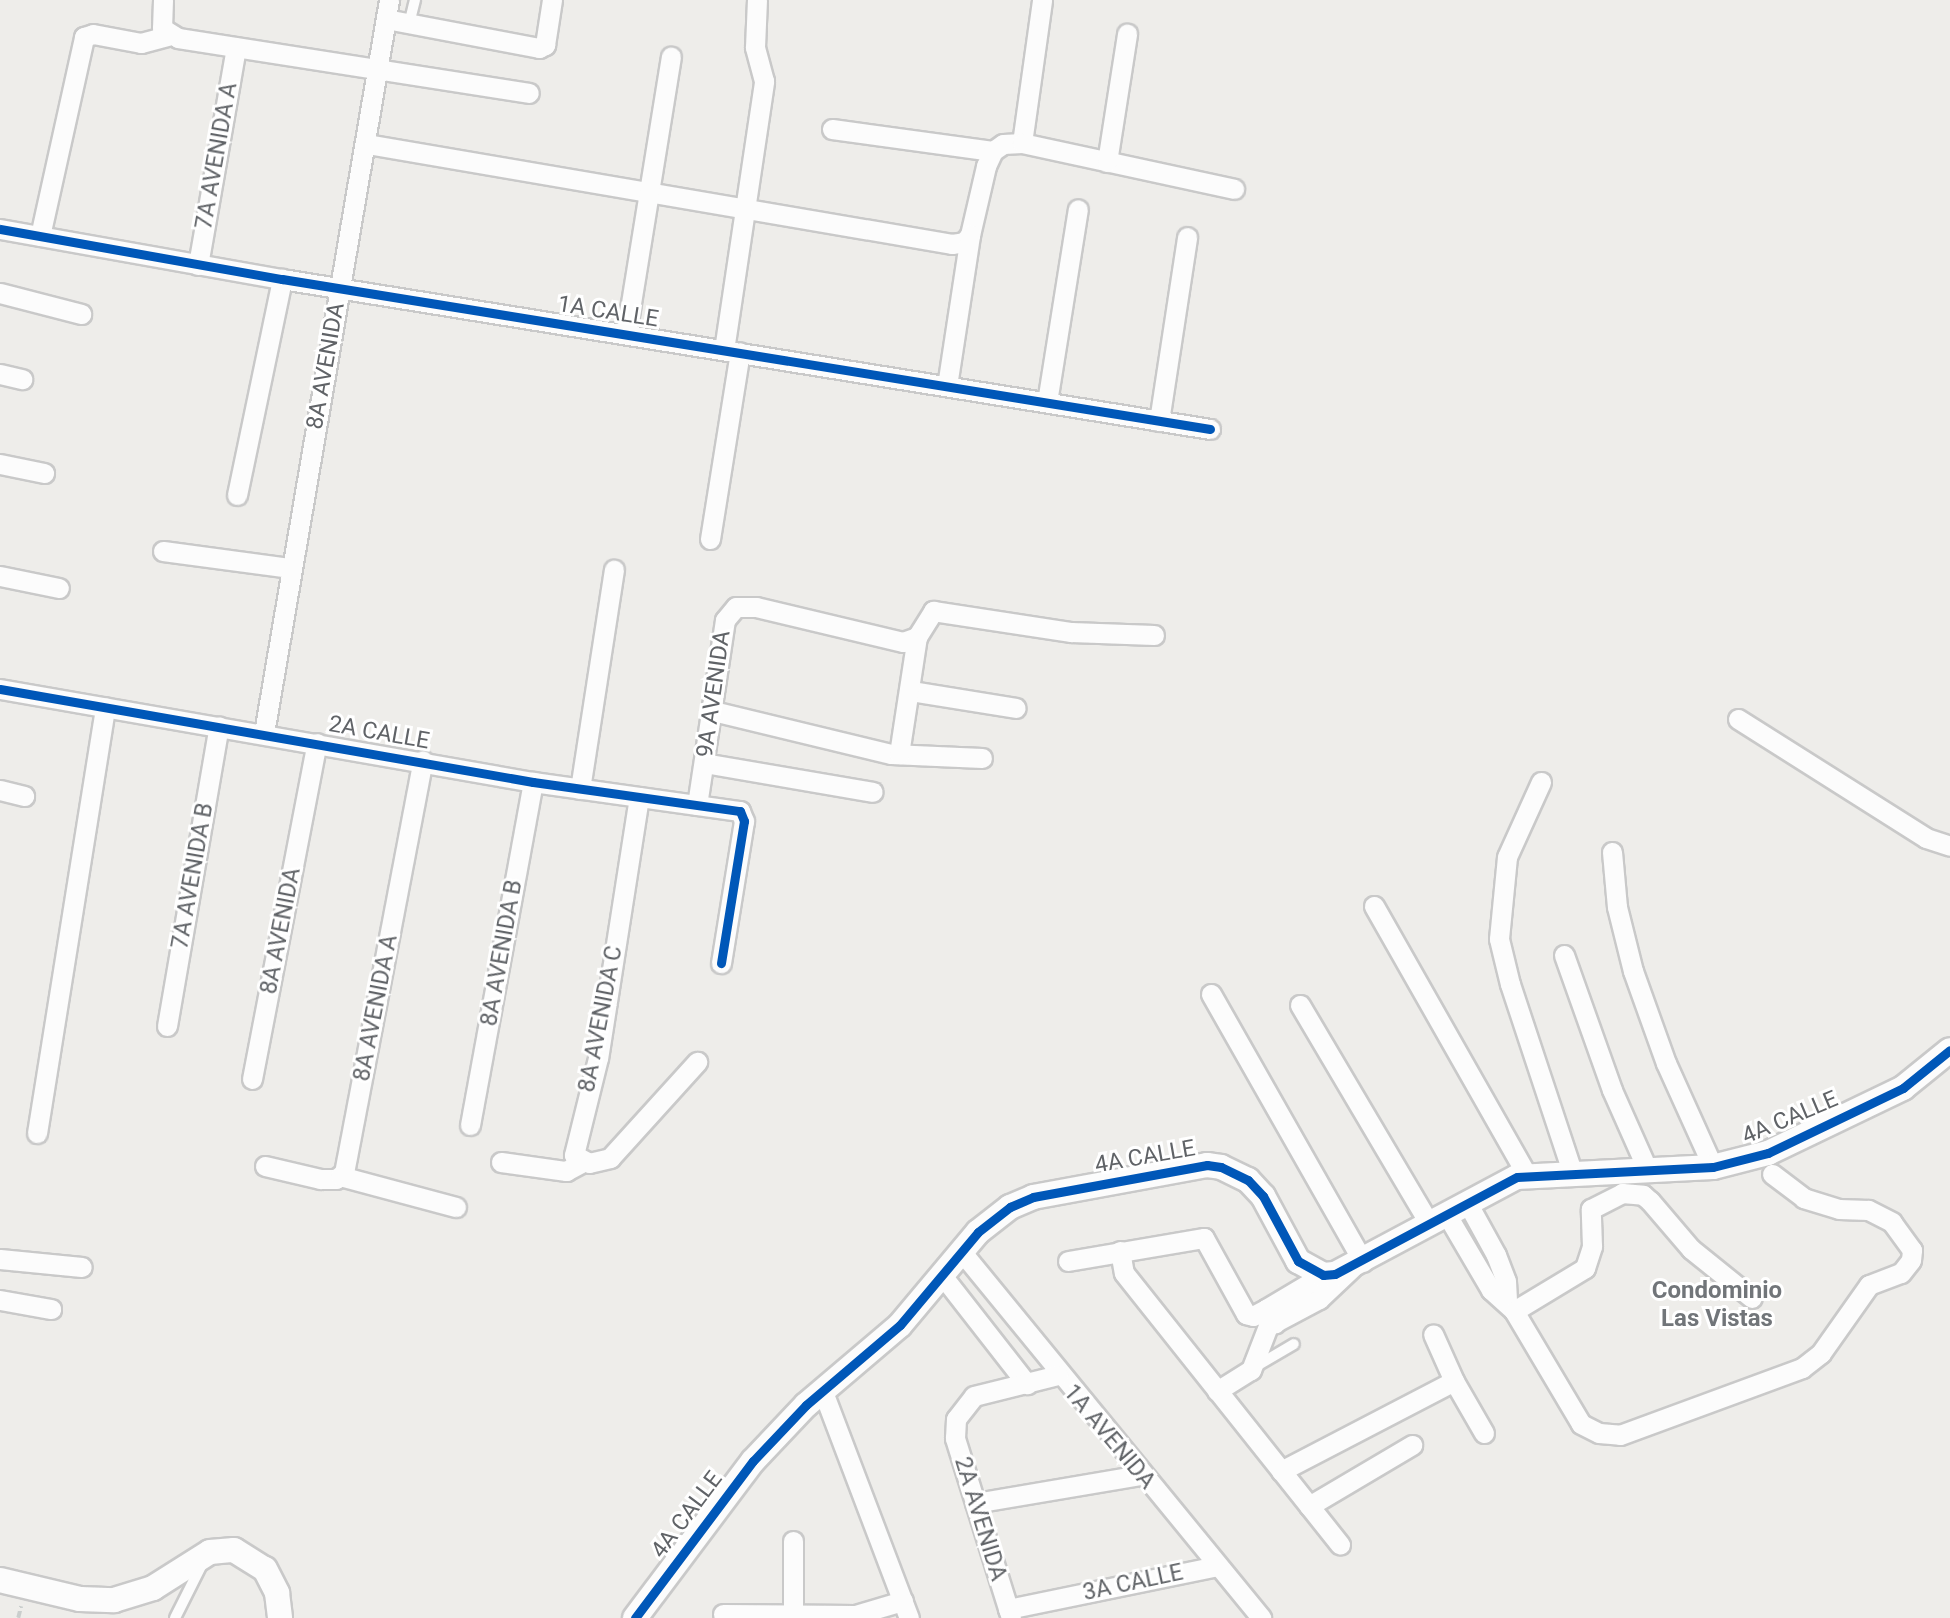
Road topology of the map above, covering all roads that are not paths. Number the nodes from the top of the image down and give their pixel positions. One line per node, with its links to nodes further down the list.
1 (163, 0): 9 (street)
2 (415, 0): 7 (lane)
3 (552, 0): 7 (street)
4 (757, 0): 22 (street)
5 (1042, 0): 15 (street)
6 (387, 10): 7 (street); 12 (street, 8A AVENIDA)
7 (409, 24)
8 (1127, 34): 18 (street)
9 (168, 36): 10 (street); 25 (street)
10 (236, 47): 12 (street); 27 (street, 7A AVENIDA A)
11 (671, 57): 20 (street)
12 (378, 69): 13 (street); 16 (street, 8A AVENIDA)
13 (529, 93)
14 (832, 129): 17 (street)
15 (1021, 143): 17 (street); 18 (street)
16 (367, 144): 20 (street); 29 (street, 8A AVENIDA)
17 (993, 151): 24 (street)
18 (1107, 162): 19 (street)
19 (1234, 189)
20 (649, 193): 22 (street); 32 (street)
21 (1078, 209): 37 (street)
22 (745, 210): 24 (street); 33 (street)
23 (0, 229): 25 (street, 1A CALLE)
24 (970, 235): 36 (street)
25 (40, 236): 27 (street, 1A CALLE)
26 (1187, 237): 38 (street)
27 (198, 265): 28 (street, 1A CALLE)
28 (282, 279): 29 (street, 1A CALLE); 42 (street)
29 (339, 288): 32 (street, 1A CALLE); 45 (street, 8A AVENIDA)
30 (0, 293): 31 (street)
31 (81, 314)
32 (626, 334): 33 (street, 1A CALLE)
33 (732, 351): 36 (street, 1A CALLE); 43 (street)
34 (0, 374): 35 (street)
35 (22, 379)
36 (947, 386): 37 (street, 1A CALLE)
37 (1047, 402): 38 (street, 1A CALLE)
38 (1159, 421): 39 (street, 1A CALLE)
39 (1210, 429)
40 (0, 464): 41 (street)
41 (44, 473)
42 (237, 495)
43 (710, 539)
44 (163, 551): 45 (street)
45 (292, 568): 58 (street, 8A AVENIDA)
46 (614, 570): 66 (street)
47 (0, 576): 48 (street)
48 (59, 588)
49 (1154, 635): 50 (street)
50 (917, 637): 52 (street); 55 (street, 9A AVENIDA)
51 (0, 689): 53 (street, 2A CALLE)
52 (911, 691): 54 (street); 60 (street)
53 (105, 707): 57 (street, 2A CALLE); 84 (street)
54 (1016, 708)
55 (713, 711): 60 (street); 63 (street, 9A AVENIDA)
56 (1738, 719): 72 (street)
57 (219, 726): 58 (street, 2A CALLE); 79 (street, 7A AVENIDA B)
58 (264, 733): 59 (street, 2A CALLE)
59 (317, 743): 62 (street, 2A CALLE); 82 (street, 8A AVENIDA)
60 (899, 754): 61 (street)
61 (982, 758)
62 (423, 760): 64 (street, 2A CALLE); 93 (street, 8A AVENIDA A)
63 (704, 763): 68 (street); 71 (street, 9A AVENIDA)
64 (533, 782): 66 (street, 2A CALLE); 83 (street, 8A AVENIDA B)
65 (1541, 782): 90 (street)
66 (580, 789): 70 (street, 2A CALLE)
67 (0, 790): 69 (street)
68 (873, 792)
69 (24, 796)
70 (639, 797): 71 (street, 2A CALLE); 86 (street, 8A AVENIDA C)
71 (697, 805): 76 (street, 2A CALLE)
72 (1950, 846)
73 (1612, 852): 88 (street)
74 (1374, 906): 92 (street)
75 (1564, 954): 89 (street)
76 (721, 963)
77 (1211, 994): 102 (street)
78 (1300, 1005): 95 (street)
79 (167, 1026)
80 (1950, 1050): 88 (street, 4A CALLE)
81 (696, 1062): 86 (street)
82 (252, 1079)
83 (470, 1125)
84 (37, 1133)
85 (501, 1162): 86 (street)
86 (583, 1162)
87 (264, 1166): 93 (street)
88 (1713, 1167): 89 (street, 4A CALLE)
89 (1648, 1171): 90 (street, 4A CALLE)
90 (1572, 1172): 92 (street, 4A CALLE)
91 (1772, 1174): 108 (street)
92 (1527, 1175): 95 (street, 4A CALLE)
93 (340, 1177): 94 (street)
94 (456, 1206)
95 (1448, 1214): 96 (street); 97 (street); 102 (street, 4A CALLE)
96 (1485, 1235): 97 (street); 108 (street)
97 (1466, 1249): 108 (street)
98 (961, 1251): 104 (street, 4A CALLE); 105 (street, 4A CALLE); 114 (street, 1A AVENIDA)
99 (1120, 1251): 101 (street); 110 (street); 118 (street)
100 (0, 1259): 103 (street)
101 (1068, 1261)
102 (1358, 1265): 105 (street, 4A CALLE); 110 (street)
103 (82, 1268)
104 (941, 1274): 116 (street, 1A AVENIDA); 117 (street, 4A CALLE)
105 (1323, 1275): 110 (street)
106 (1752, 1298): 108 (street)
107 (0, 1300): 109 (street)
108 (1511, 1305)
109 (51, 1309)
110 (1271, 1316): 113 (street)
111 (1433, 1334): 115 (street)
112 (1294, 1344): 113 (lane)
113 (1251, 1370): 118 (street)
114 (1058, 1375): 116 (street); 122 (street, 1A AVENIDA)
115 (1454, 1381): 119 (street); 121 (street)
116 (1027, 1384): 123 (street, 2A AVENIDA)
117 (822, 1389): 130 (street); 136 (street, 4A CALLE)
118 (1217, 1391): 121 (street)
119 (1484, 1433)
120 (1412, 1445): 124 (street)
121 (1281, 1471): 124 (street)
122 (1140, 1475): 123 (street); 128 (street, 1A AVENIDA)
123 (975, 1503): 132 (street, 2A AVENIDA)
124 (1309, 1506): 126 (street)
125 (793, 1541): 133 (street)
126 (1340, 1545)
127 (205, 1555): 129 (street); 134 (lane); 135 (street)
128 (1217, 1566): 132 (street, 3A CALLE); 137 (street, 1A AVENIDA)
129 (0, 1580)
130 (906, 1609): 133 (street)
131 (723, 1614): 133 (street)
132 (1010, 1614)
133 (793, 1616)
134 (175, 1618)
135 (280, 1618)
136 (635, 1618)
137 (1261, 1618)

